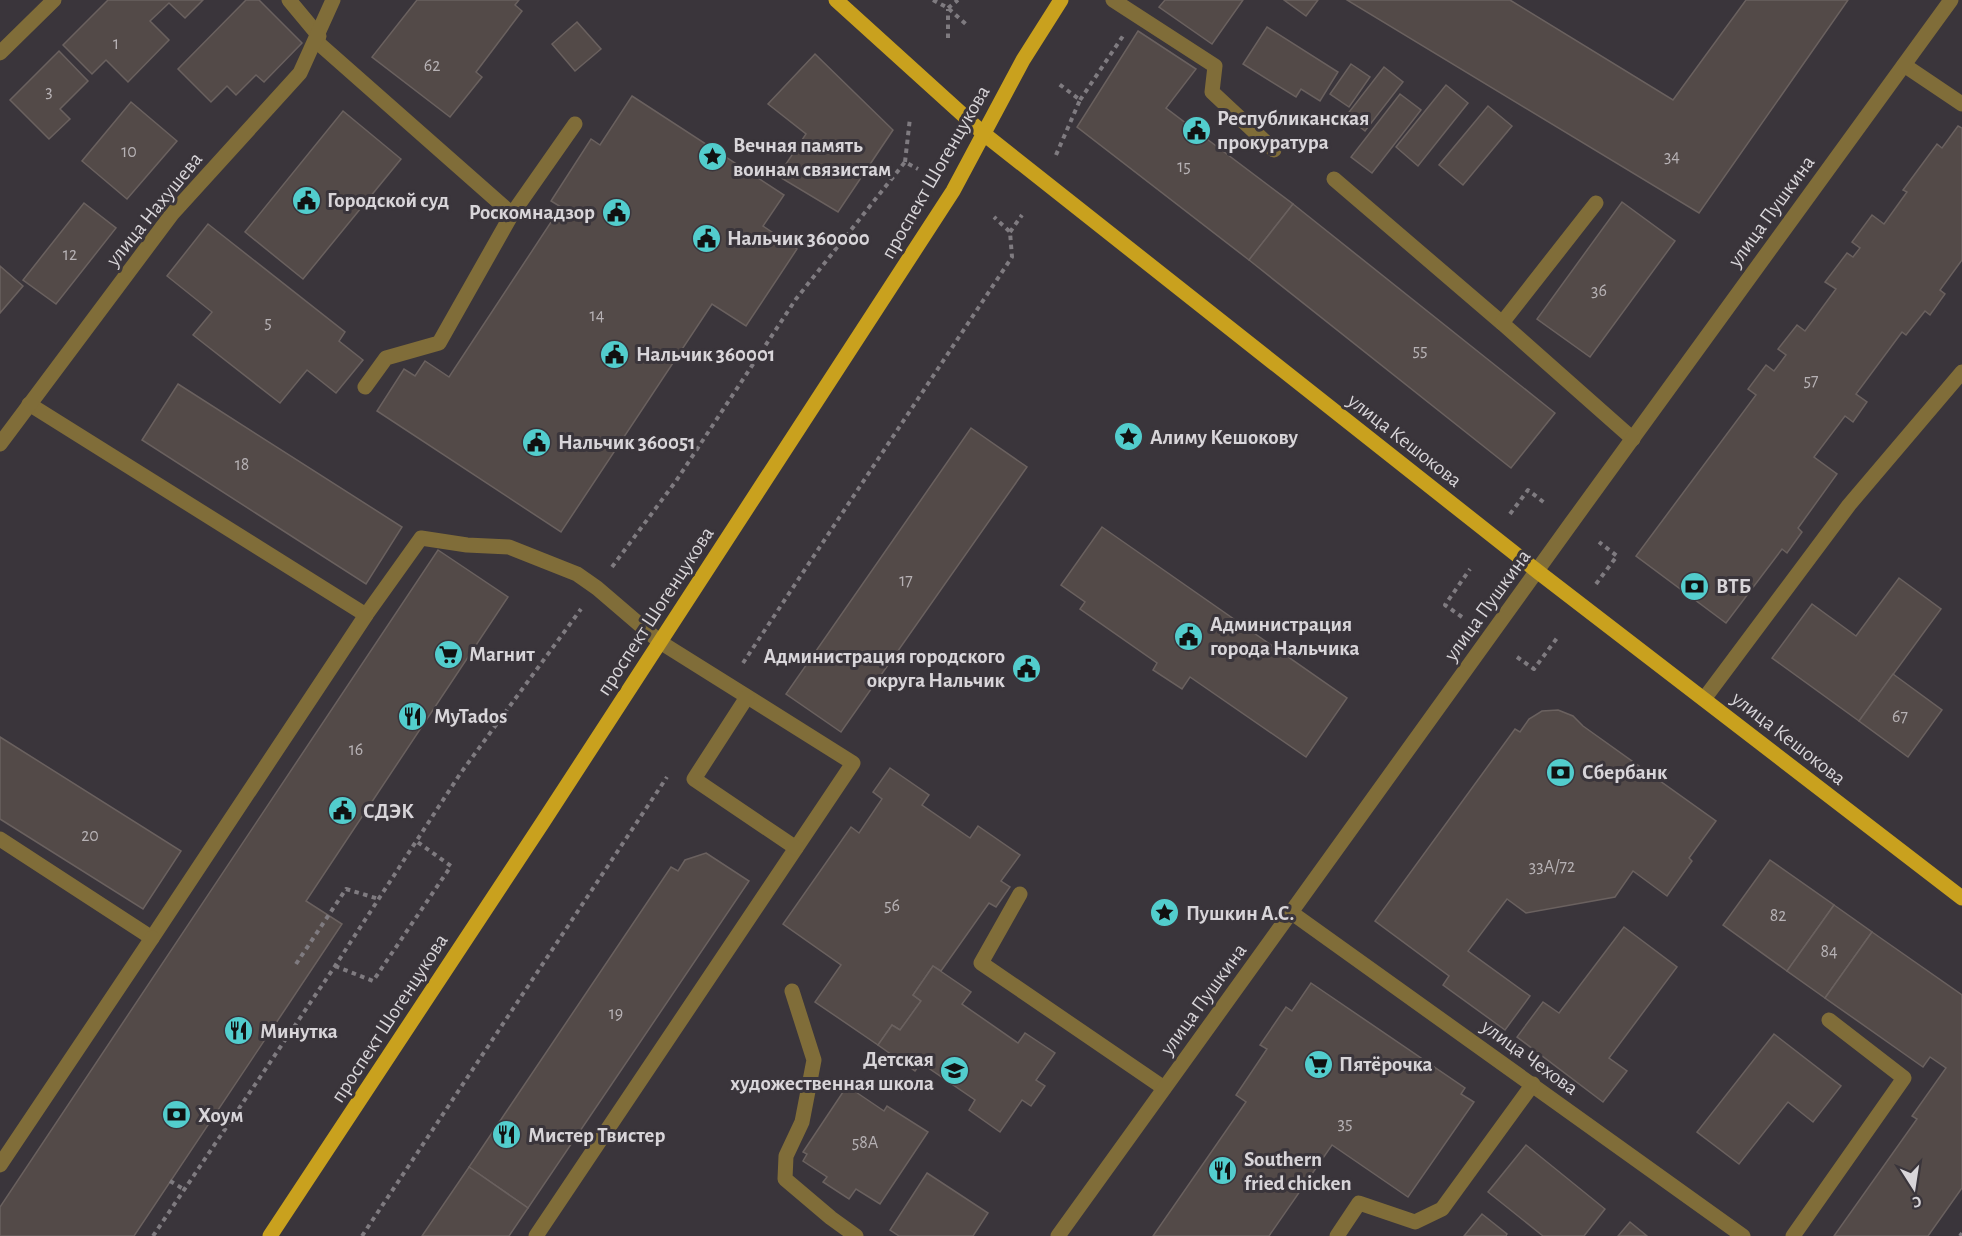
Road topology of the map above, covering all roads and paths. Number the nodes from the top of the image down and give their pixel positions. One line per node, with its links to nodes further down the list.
1 (54, 0): 15 (street)
2 (289, 0): 14 (street)
3 (333, 0): 14 (street, улица Нахушева)
4 (836, 0): 22 (main road, улица Кешокова)
5 (933, 0): 10 (path)
6 (958, 0): 10 (path)
7 (1061, 0): 22 (main road, проспект Шогенцукова)
8 (1113, 0): 11 (street)
9 (1951, 0): 16 (street, улица Пушкина)
10 (948, 8): 12 (path); 13 (path)
11 (1136, 15): 18 (path); 23 (street)
12 (969, 26)
13 (948, 38)
14 (317, 39): 29 (street); 35 (street, улица Нахушева)
15 (0, 53)
16 (1904, 65): 19 (street); 36 (street, улица Пушкина)
17 (1059, 84): 18 (path)
18 (1080, 100): 24 (path)
19 (1962, 104)
20 (910, 118): 25 (path)
21 (575, 124): 29 (street)
22 (984, 134): 42 (main road, улица Кешокова); 48 (main road, проспект Шогенцукова)
23 (1274, 150)
24 (1056, 155)
25 (905, 162): 26 (path); 44 (path)
26 (918, 169)
27 (1334, 179): 32 (street)
28 (1596, 203): 32 (street)
29 (512, 214): 34 (street)
30 (1022, 216): 31 (path)
31 (1010, 232)
32 (1502, 323): 36 (street)
33 (1962, 372): 51 (street)
34 (364, 387)
35 (29, 404): 37 (street, улица Нахушева); 45 (street)
36 (1632, 439): 42 (street, улица Пушкина)
37 (0, 444)
38 (1546, 504): 39 (path)
39 (1510, 514)
40 (1599, 542): 43 (path)
41 (1470, 569): 46 (path)
42 (1537, 571): 51 (main road, улица Кешокова); 58 (street, улица Пушкина)
43 (1596, 585)
44 (597, 588): 45 (street); 48 (street); 53 (path)
45 (366, 615): 59 (street)
46 (1462, 617)
47 (1557, 638): 49 (path)
48 (660, 642): 50 (street); 70 (main road, проспект Шогенцукова)
49 (1517, 657)
50 (747, 697): 54 (street); 54 (street)
51 (1704, 699): 56 (main road, улица Кешокова)
52 (0, 839): 59 (street)
53 (416, 841): 57 (path); 61 (path)
54 (796, 848): 71 (street)
55 (1020, 894): 65 (street)
56 (1962, 898)
57 (378, 899): 60 (path); 61 (path)
58 (1292, 913): 64 (street, улица Чехова); 65 (street, улица Пушкина)
59 (152, 938): 66 (street)
60 (296, 964)
61 (335, 966): 68 (path)
62 (792, 991): 72 (street)
63 (1829, 1020): 76 (street)
64 (1533, 1084): 74 (street); 75 (street, улица Чехова)
65 (1164, 1088): 73 (street, улица Пушкина)
66 (0, 1165)
67 (170, 1181): 68 (path)
68 (185, 1190): 69 (path)
69 (153, 1236)
70 (270, 1236)
71 (536, 1236)
72 (856, 1236)
73 (1058, 1236)
74 (1337, 1236)
75 (1743, 1236)
76 (1793, 1236)

